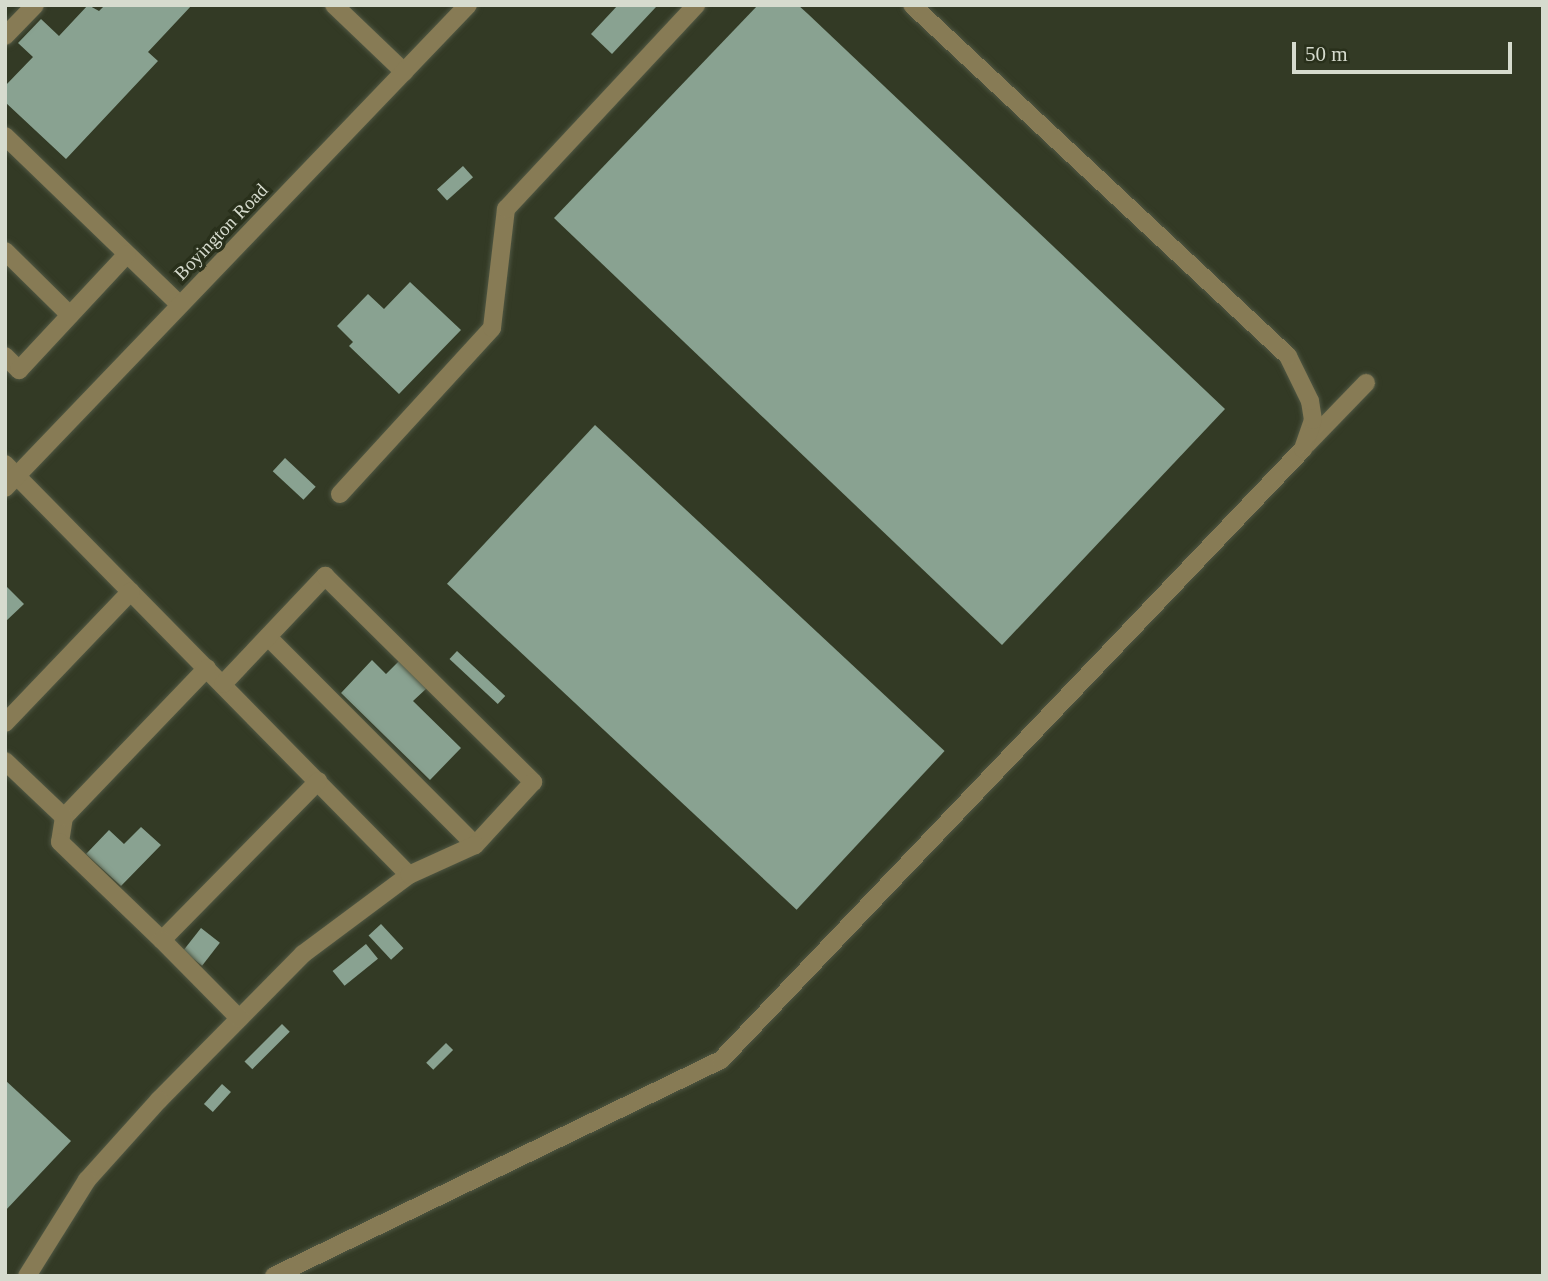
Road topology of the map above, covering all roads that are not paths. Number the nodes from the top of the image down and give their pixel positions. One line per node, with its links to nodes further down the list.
1 (35, 5): 6 (street)
2 (468, 5): 7 (street, Boyington Road)
3 (696, 5): 17 (street)
4 (338, 6): 7 (street)
5 (913, 6): 15 (street)
6 (5, 36)
7 (404, 72): 11 (street, Boyington Road)
8 (5, 136): 10 (street)
9 (5, 251): 12 (street)
10 (127, 254): 11 (street); 12 (street)
11 (180, 305): 16 (street, Boyington Road)
12 (70, 315): 13 (street)
13 (5, 356)
14 (1366, 383): 15 (street)
15 (1303, 449): 31 (street)
16 (9, 476): 18 (street)
17 (341, 494)
18 (131, 591): 20 (street); 22 (street)
19 (268, 637): 21 (street); 26 (street); 26 (street)
20 (207, 668): 21 (street); 25 (street)
21 (223, 684): 24 (street)
22 (5, 723)
23 (5, 761): 25 (street)
24 (318, 781): 27 (street); 28 (street)
25 (64, 817): 28 (street)
26 (475, 845): 27 (street)
27 (409, 876): 29 (street)
28 (162, 940): 29 (street)
29 (239, 1018): 30 (street)
30 (27, 1276)
31 (274, 1276)

